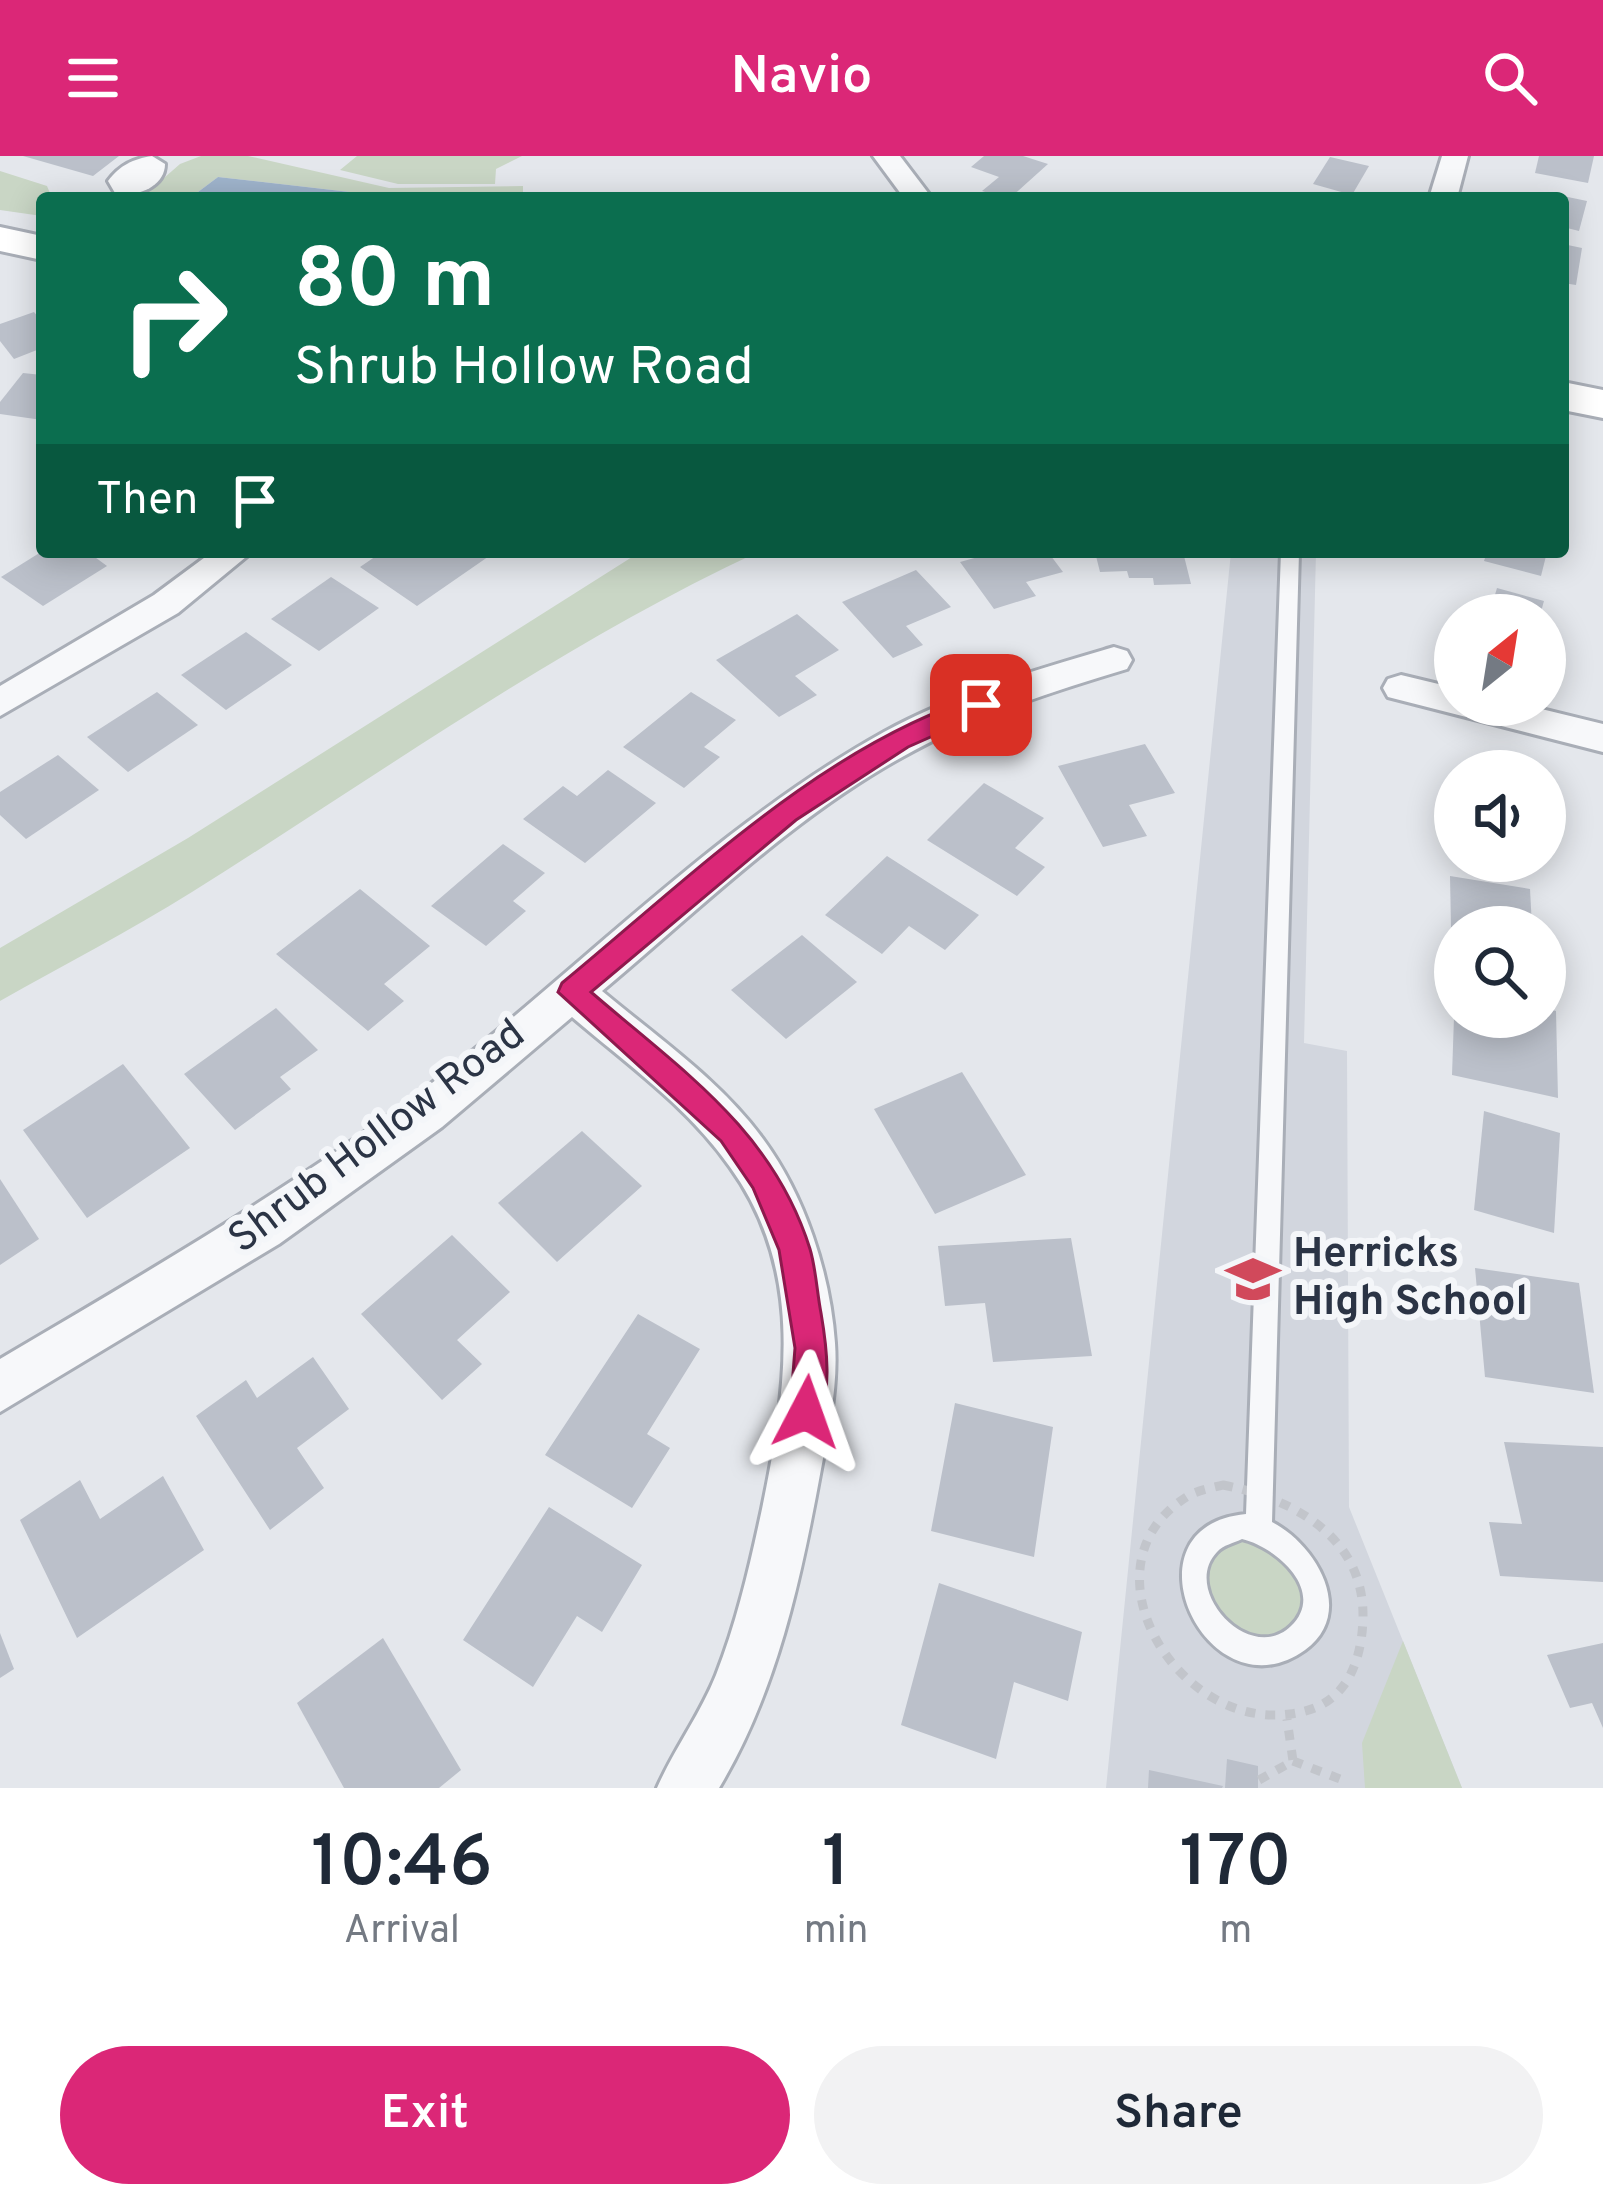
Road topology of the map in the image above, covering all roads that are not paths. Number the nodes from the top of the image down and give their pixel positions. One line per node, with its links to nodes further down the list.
1 (886, 156): 5 (street)
2 (1455, 156): 6 (street)
3 (156, 160): 4 (street)
4 (118, 192)
5 (914, 192)
6 (1445, 192)
7 (0, 239): 8 (main road)
8 (36, 247)
9 (1569, 397): 10 (main road)
10 (1603, 404)
11 (227, 558): 16 (street)
12 (1290, 558): 21 (lane)
13 (1114, 660): 19 (street, Shrub Hollow Road)
14 (1401, 688): 15 (street)
15 (1434, 696)
16 (0, 703)
17 (1555, 726): 18 (street)
18 (1603, 738)
19 (572, 992): 20 (street, Shrub Hollow Road); 22 (street)
20 (0, 1387)
21 (1259, 1527): 21 (lane)
22 (686, 1788)

